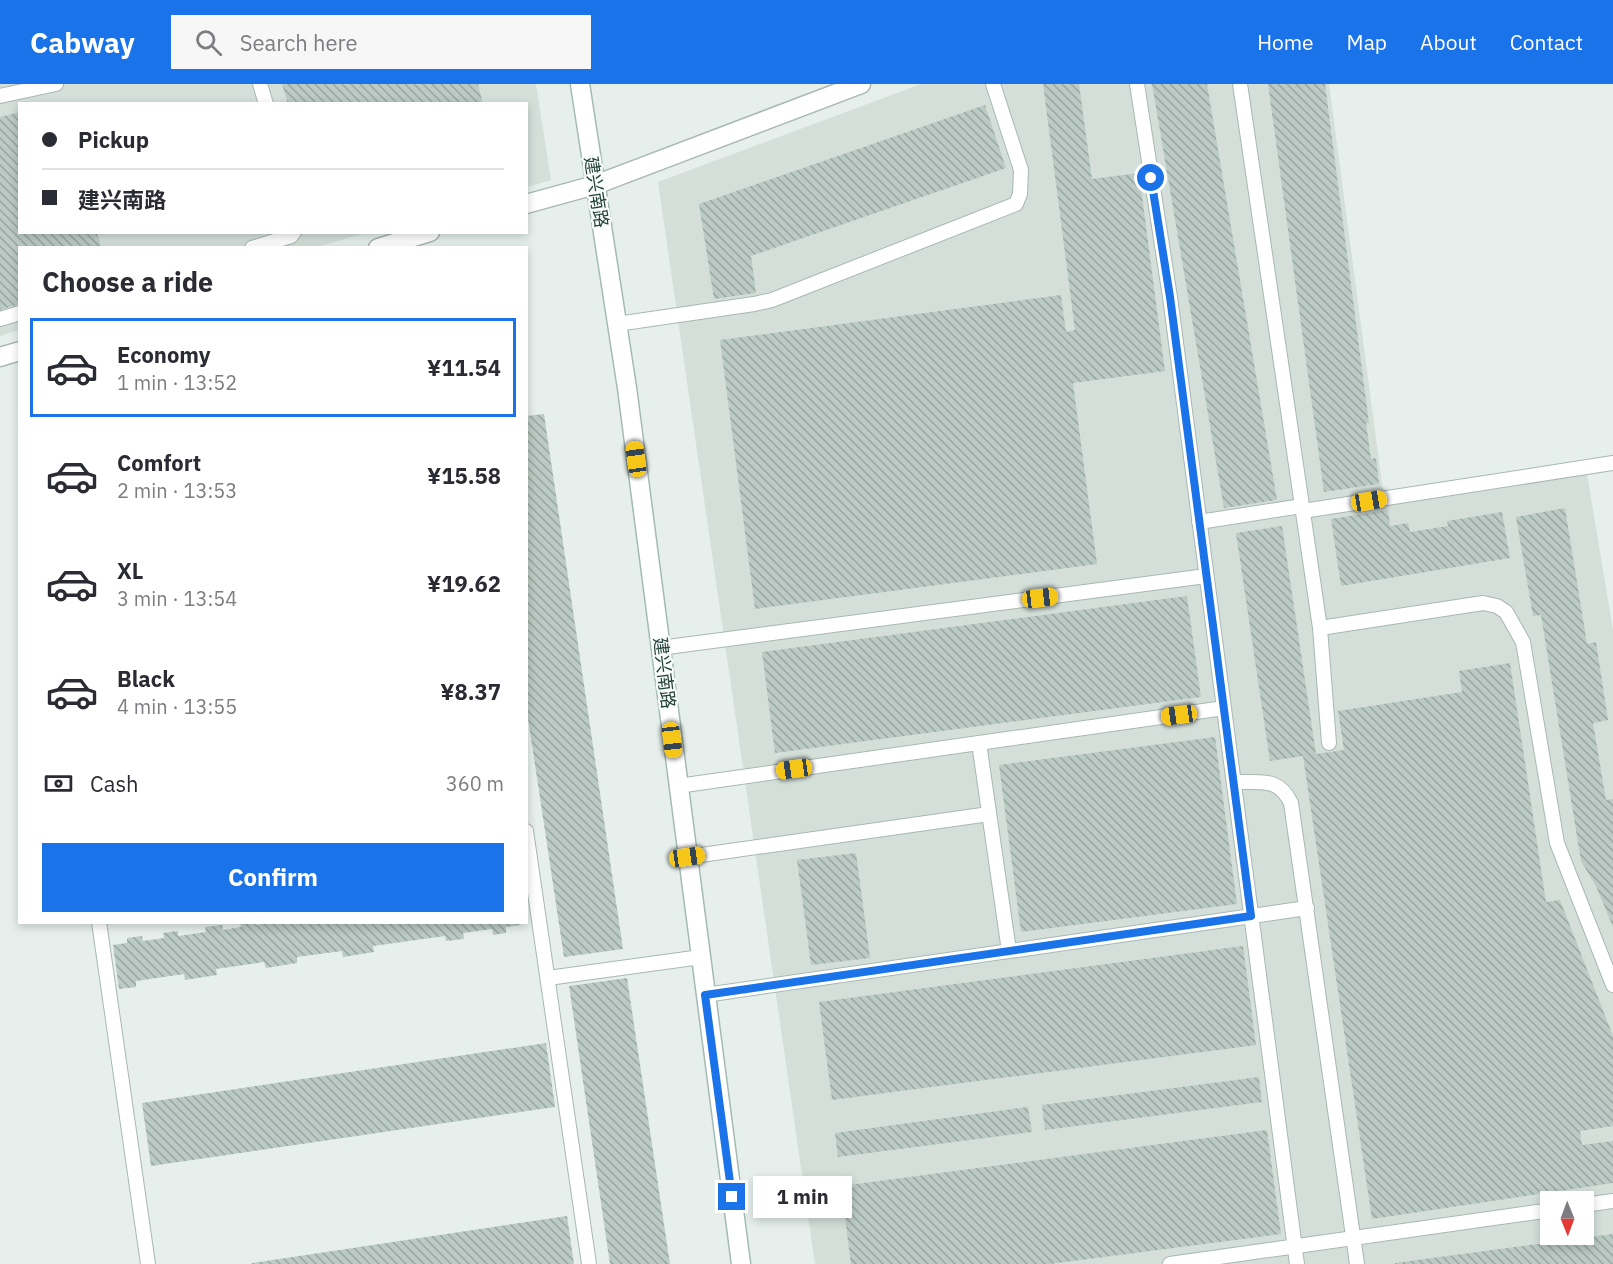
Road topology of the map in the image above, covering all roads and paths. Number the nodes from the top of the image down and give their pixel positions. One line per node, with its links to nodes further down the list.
1 (56, 84): 8 (lane)
2 (260, 84): 9 (lane)
3 (580, 84): 10 (street, 建兴南路)
4 (861, 84): 10 (street)
5 (993, 84): 18 (lane)
6 (1137, 84): 23 (lane)
7 (1240, 84): 22 (lane)
8 (0, 96)
9 (265, 102)
10 (595, 185): 11 (street); 18 (street, 建兴南路)
11 (528, 203)
12 (292, 234): 14 (lane)
13 (424, 234): 15 (street)
14 (258, 246)
15 (384, 246)
16 (18, 314): 17 (lane)
17 (0, 318)
18 (617, 324): 26 (street, 建兴南路)
19 (18, 352): 20 (street)
20 (0, 357)
21 (1613, 463): 22 (lane)
22 (1302, 508): 23 (lane); 25 (lane)
23 (1200, 522): 24 (lane)
24 (1206, 576): 26 (lane); 27 (lane)
25 (1320, 628): 29 (lane); 41 (lane)
26 (660, 648): 31 (street, 建兴南路)
27 (1224, 708): 28 (lane); 30 (lane)
28 (979, 743): 31 (lane); 32 (lane)
29 (1329, 743)
30 (1234, 782): 35 (lane); 36 (lane)
31 (678, 786): 34 (street, 建兴南路)
32 (989, 813): 34 (lane); 38 (lane)
33 (528, 844): 40 (lane)
34 (687, 857): 39 (street, 建兴南路)
35 (1307, 908): 36 (lane); 46 (lane)
36 (1251, 916): 38 (lane); 47 (lane)
37 (99, 924): 48 (lane)
38 (1009, 951): 42 (lane)
39 (700, 957): 40 (lane); 42 (street, 建兴南路)
40 (548, 978): 49 (lane)
41 (1613, 985)
42 (705, 995): 50 (street, 建兴南路)
43 (1613, 1201): 44 (lane)
44 (1594, 1204)
45 (1540, 1212): 46 (lane)
46 (1353, 1238): 47 (lane); 53 (lane)
47 (1295, 1246): 51 (lane); 52 (lane)
48 (148, 1264)
49 (589, 1264)
50 (741, 1264)
51 (1170, 1264)
52 (1297, 1264)
53 (1357, 1264)

